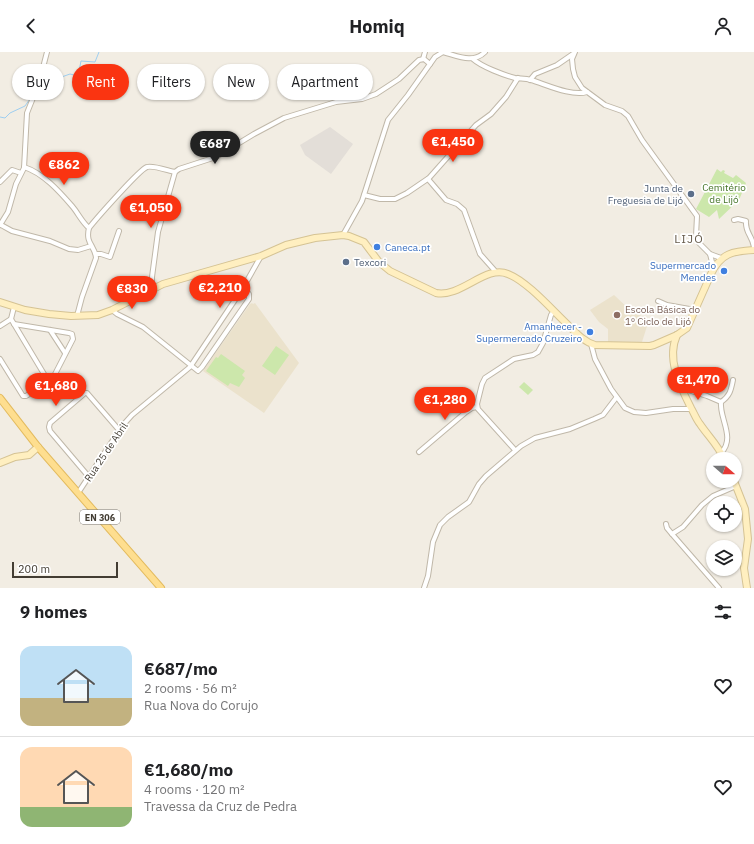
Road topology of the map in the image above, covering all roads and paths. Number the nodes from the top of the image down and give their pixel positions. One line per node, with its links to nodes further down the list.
1 (47, 52): 11 (street)
2 (425, 52): 5 (street)
3 (484, 52): 6 (street)
4 (574, 53): 9 (street); 10 (street)
5 (422, 59): 7 (street); 12 (street)
6 (473, 59): 7 (street); 8 (street)
7 (430, 64): 16 (street)
8 (518, 78): 9 (street); 14 (street)
9 (530, 80): 10 (street)
10 (587, 92): 25 (street)
11 (24, 167): 13 (street); 19 (street)
12 (175, 172): 19 (street); 31 (street)
13 (21, 173): 15 (street); 18 (street)
14 (428, 179): 16 (street); 29 (street)
15 (0, 182)
16 (364, 195): 21 (street)
17 (734, 220): 23 (street)
18 (0, 225): 22 (street)
19 (89, 228): 22 (street)
20 (119, 231): 24 (street)
21 (343, 235): 26 (main road); 29 (main road)
22 (91, 246): 24 (street)
23 (754, 248): 27 (main road)
24 (96, 254): 38 (street)
25 (710, 254): 27 (street); 28 (street)
26 (261, 256): 30 (street, Rua 25 de Abril); 31 (main road)
27 (721, 258): 28 (main road)
28 (715, 265): 36 (main road)
29 (496, 272): 37 (main road)
30 (243, 288): 47 (street, Rua 25 de Abril); 47 (street, Rua 25 de Abril)
31 (152, 290): 35 (main road)
32 (658, 301): 36 (street)
33 (0, 302): 34 (main road)
34 (14, 307): 38 (main road); 39 (street)
35 (112, 310): 38 (main road); 47 (street)
36 (695, 310): 43 (main road)
37 (554, 311): 44 (main road); 54 (street)
38 (77, 316)
39 (10, 319): 40 (street); 41 (street)
40 (14, 324): 42 (street); 49 (street)
41 (0, 326)
42 (50, 330): 45 (street); 45 (street)
43 (677, 335): 44 (main road); 50 (main road)
44 (591, 344): 52 (street)
45 (65, 353): 49 (street)
46 (0, 359): 49 (street)
47 (190, 367): 56 (street, Rua 25 de Abril)
48 (733, 380): 53 (street)
49 (48, 382)
50 (682, 388): 53 (street); 55 (main road)
51 (0, 398): 57 (main road, EN 306)
52 (616, 398): 55 (street); 58 (street)
53 (721, 402): 61 (street)
54 (478, 407): 58 (street); 59 (street)
55 (692, 409): 60 (main road)
56 (120, 430): 63 (street, Rua 25 de Abril); 63 (street)
57 (38, 446): 62 (main road); 66 (main road, EN 306)
58 (515, 450): 70 (street)
59 (419, 452)
60 (720, 452)
61 (724, 452)
62 (0, 463)
63 (89, 476): 66 (street, Rua 25 de Abril)
64 (727, 488): 68 (street)
65 (737, 488): 72 (main road)
66 (78, 493): 69 (main road, EN 306)
67 (666, 524): 68 (street)
68 (672, 534): 71 (street)
69 (161, 588)
70 (424, 588)
71 (719, 588)
72 (747, 588)

